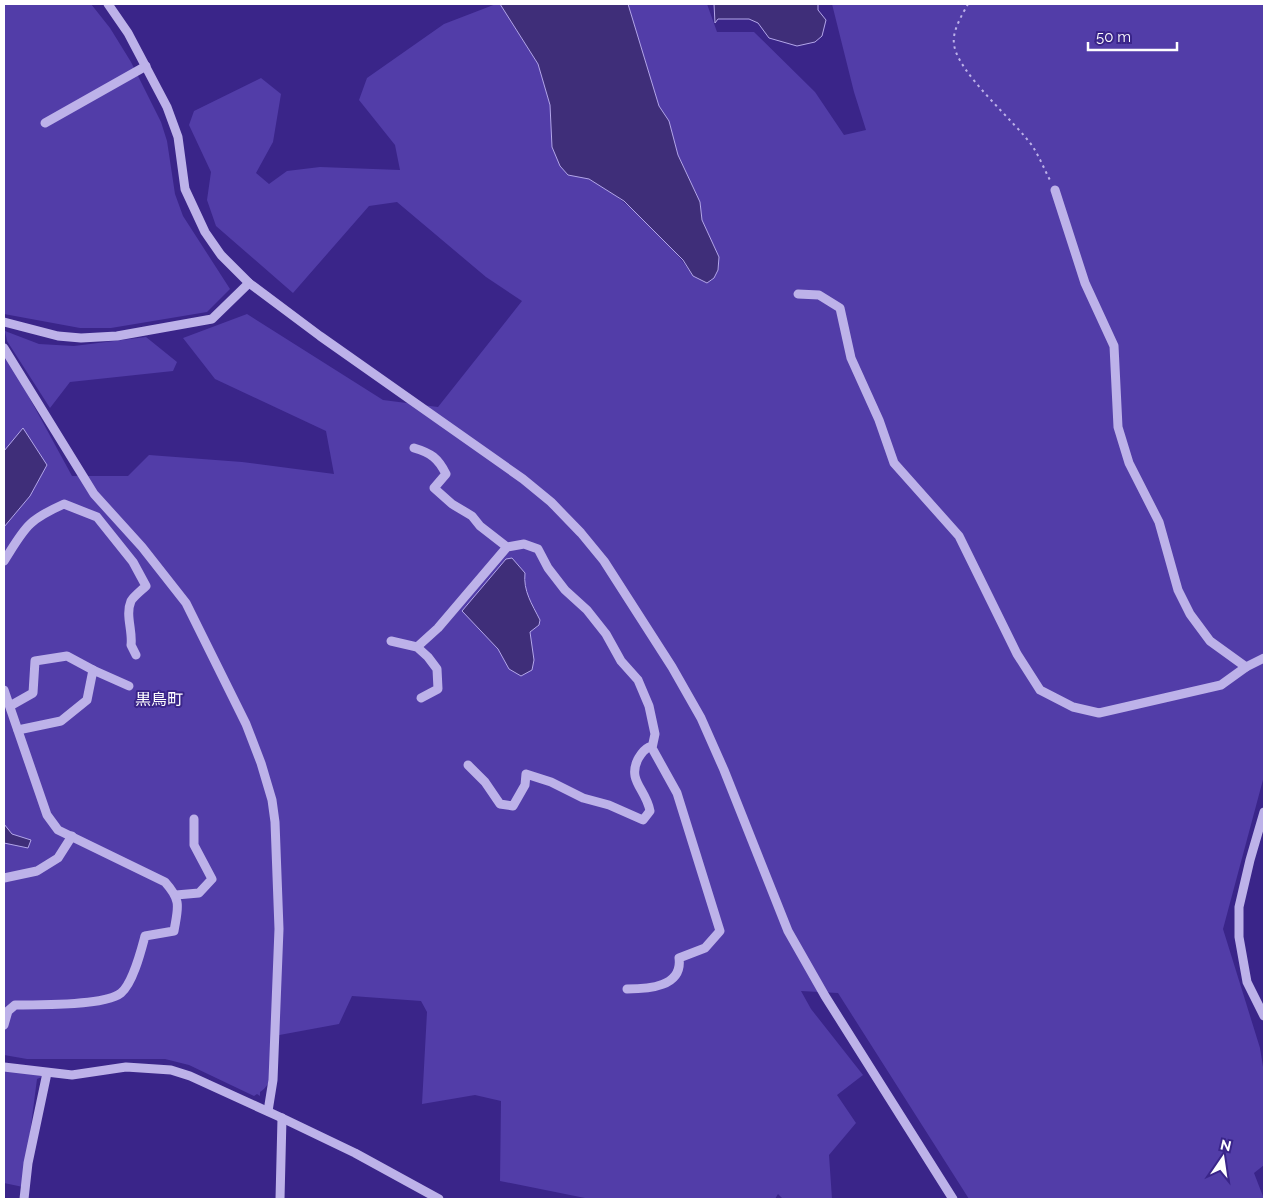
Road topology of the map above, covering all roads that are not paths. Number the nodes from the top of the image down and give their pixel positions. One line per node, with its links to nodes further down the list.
1 (108, 4): 2 (street)
2 (146, 66): 3 (street); 5 (street)
3 (45, 123)
4 (1055, 190): 16 (street)
5 (248, 283): 7 (street); 41 (street)
6 (798, 294): 16 (street)
7 (4, 322)
8 (4, 348): 36 (street)
9 (414, 448): 10 (street)
10 (507, 547): 13 (street); 30 (street)
11 (4, 561): 14 (street)
12 (391, 640): 13 (street)
13 (418, 647): 20 (street)
14 (136, 655)
15 (1264, 658): 16 (street)
16 (1246, 667)
17 (94, 670): 18 (street); 21 (street); 22 (street)
18 (129, 686)
19 (4, 690): 21 (street)
20 (421, 698)
21 (10, 706): 22 (street)
22 (18, 730): 27 (street)
23 (649, 747): 24 (street)
24 (468, 765)
25 (1264, 812): 32 (street)
26 (194, 820): 29 (street)
27 (72, 836): 28 (street); 29 (street)
28 (4, 878)
29 (176, 895): 31 (street)
30 (627, 990)
31 (6, 1009): 33 (street)
32 (1264, 1011)
33 (4, 1025)
34 (4, 1066): 35 (street)
35 (47, 1073): 36 (street); 38 (street)
36 (268, 1111): 37 (street)
37 (282, 1118): 39 (street); 40 (street)
38 (24, 1199)
39 (280, 1199)
40 (439, 1199)
41 (952, 1199)

